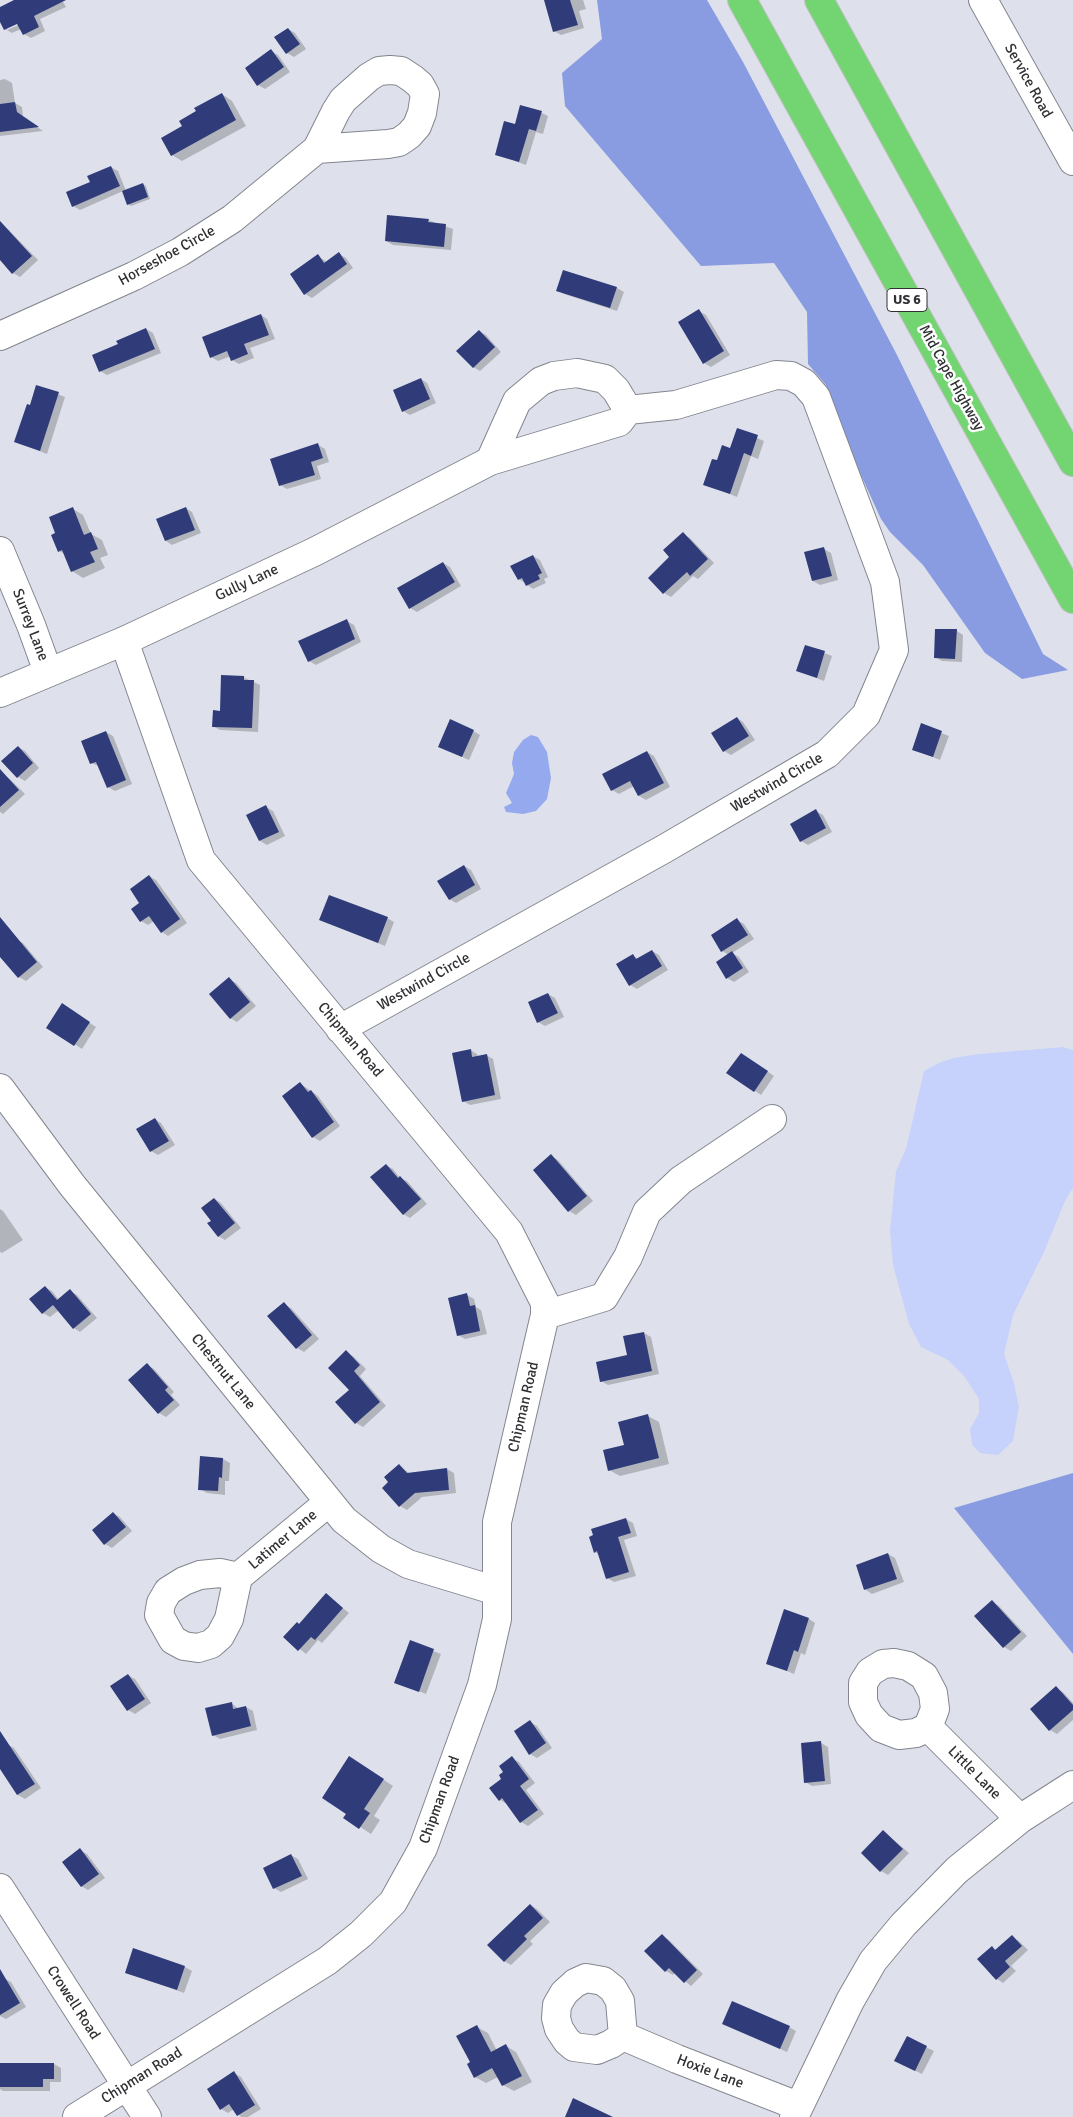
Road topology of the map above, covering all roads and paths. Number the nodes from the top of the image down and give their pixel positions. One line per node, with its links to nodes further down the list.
1 (742, 0): 11 (highway, Mid Cape Highway / US 6)
2 (819, 0): 9 (highway)
3 (983, 0): 5 (street, Service Road)
4 (317, 149): 6 (street, Horseshoe Circle)
5 (1071, 153)
6 (0, 336)
7 (628, 410): 8 (street, Gully Lane); 8 (street); 15 (street, Westwind Circle)
8 (490, 461): 12 (street, Gully Lane)
9 (1073, 462)
10 (0, 551): 13 (street, Surrey Lane)
11 (1073, 599)
12 (124, 641): 13 (street, Gully Lane); 15 (street, Chipman Road)
13 (48, 672): 14 (street, Gully Lane)
14 (0, 693)
15 (340, 1029): 18 (street, Chipman Road)
16 (0, 1088): 19 (street, Chestnut Lane)
17 (772, 1119): 18 (street)
18 (545, 1315): 21 (street, Chipman Road)
19 (329, 1502): 20 (street, Latimer Lane); 21 (street, Chestnut Lane)
20 (238, 1578)
21 (497, 1592): 27 (street, Chipman Road)
22 (928, 1727): 24 (street, Little Lane)
23 (1073, 1785): 24 (street)
24 (1020, 1819): 28 (street)
25 (0, 1888): 27 (street, Crowell Road)
26 (623, 2036): 28 (street, Hoxie Lane)
27 (126, 2085): 29 (street, Chipman Road); 30 (street, Crowell Road)
28 (796, 2112)
29 (77, 2117)
30 (147, 2117)

